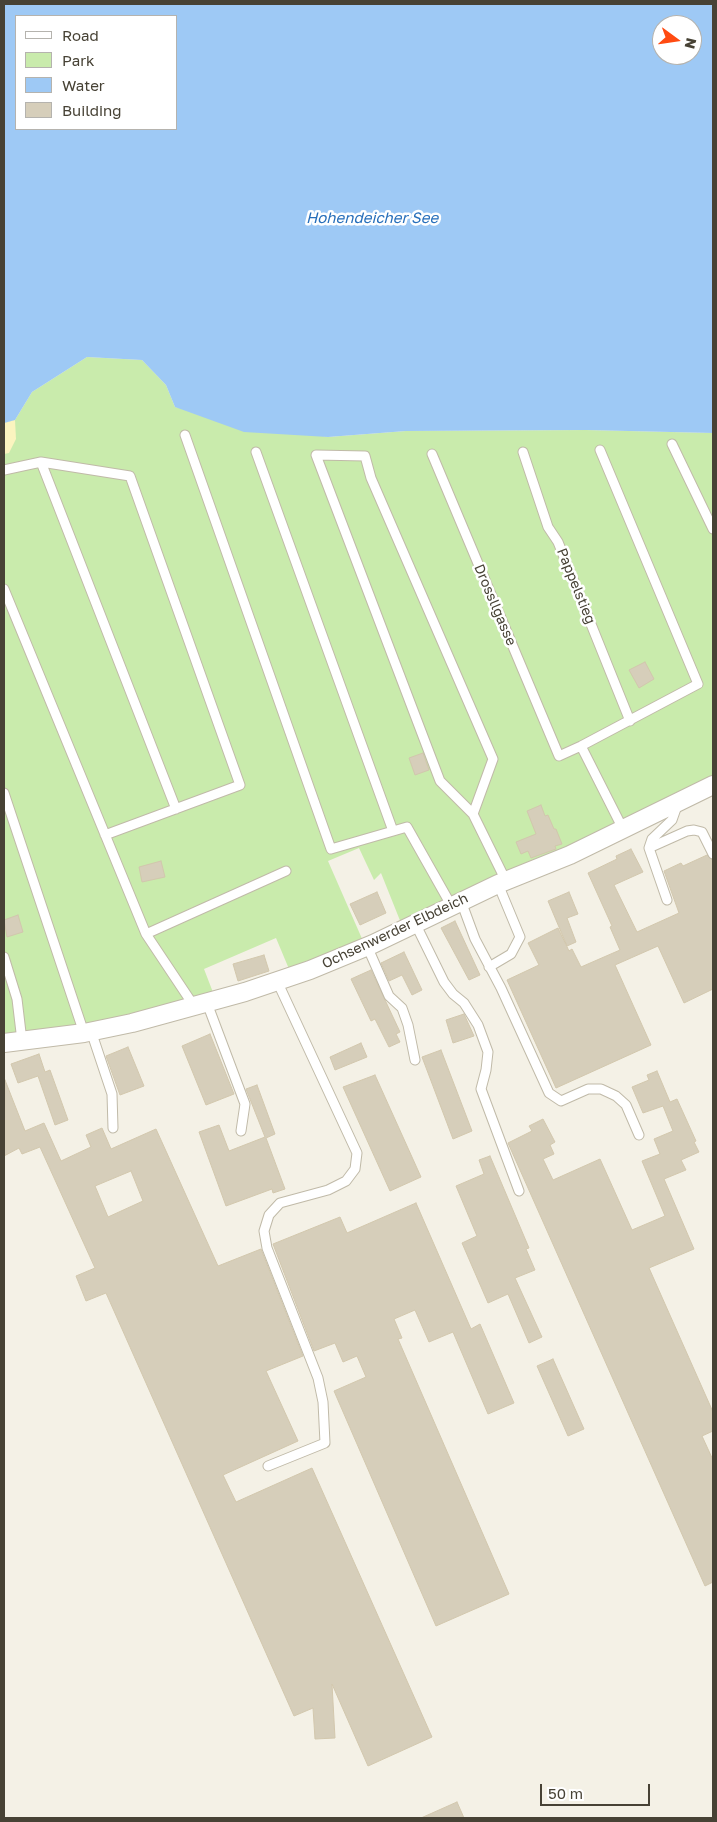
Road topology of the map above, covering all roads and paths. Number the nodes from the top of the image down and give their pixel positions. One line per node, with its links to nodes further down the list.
1 (185, 435): 19 (lane)
2 (672, 444): 9 (lane)
3 (600, 450): 11 (lane)
4 (256, 452): 19 (lane)
5 (523, 452): 11 (lane, Pappelstieg)
6 (432, 454): 12 (lane, Drossllgasse)
7 (41, 462): 8 (lane); 16 (lane); 16 (lane)
8 (4, 470)
9 (713, 530)
10 (4, 590): 20 (lane)
11 (630, 721): 12 (lane)
12 (581, 746): 18 (lane)
13 (713, 786): 15 (street, Ochsenwerder Elbdeich)
14 (4, 793): 34 (lane)
15 (678, 803): 18 (street, Ochsenwerder Elbdeich); 21 (lane)
16 (176, 809): 20 (lane)
17 (473, 814): 17 (lane); 24 (lane)
18 (623, 829): 24 (street, Ochsenwerder Elbdeich)
19 (393, 831): 26 (lane)
20 (105, 835): 28 (lane)
21 (649, 848): 22 (lane); 25 (lane)
22 (713, 854)
23 (286, 871): 28 (lane)
24 (502, 882): 26 (street, Ochsenwerder Elbdeich); 31 (lane)
25 (667, 900)
26 (456, 903): 27 (street, Ochsenwerder Elbdeich); 31 (lane)
27 (415, 923): 29 (street, Ochsenwerder Elbdeich); 41 (lane)
28 (146, 934): 33 (lane)
29 (367, 946): 32 (street, Ochsenwerder Elbdeich); 37 (lane)
30 (4, 957): 35 (lane)
31 (489, 967): 40 (lane)
32 (277, 981): 33 (street, Ochsenwerder Elbdeich); 42 (lane)
33 (201, 1005): 34 (street, Ochsenwerder Elbdeich); 39 (lane)
34 (87, 1032): 35 (street, Ochsenwerder Elbdeich); 38 (lane)
35 (22, 1040): 36 (street, Ochsenwerder Elbdeich)
36 (4, 1042)
37 (415, 1060)
38 (113, 1128)
39 (240, 1131)
40 (639, 1135)
41 (519, 1191)
42 (268, 1466)

